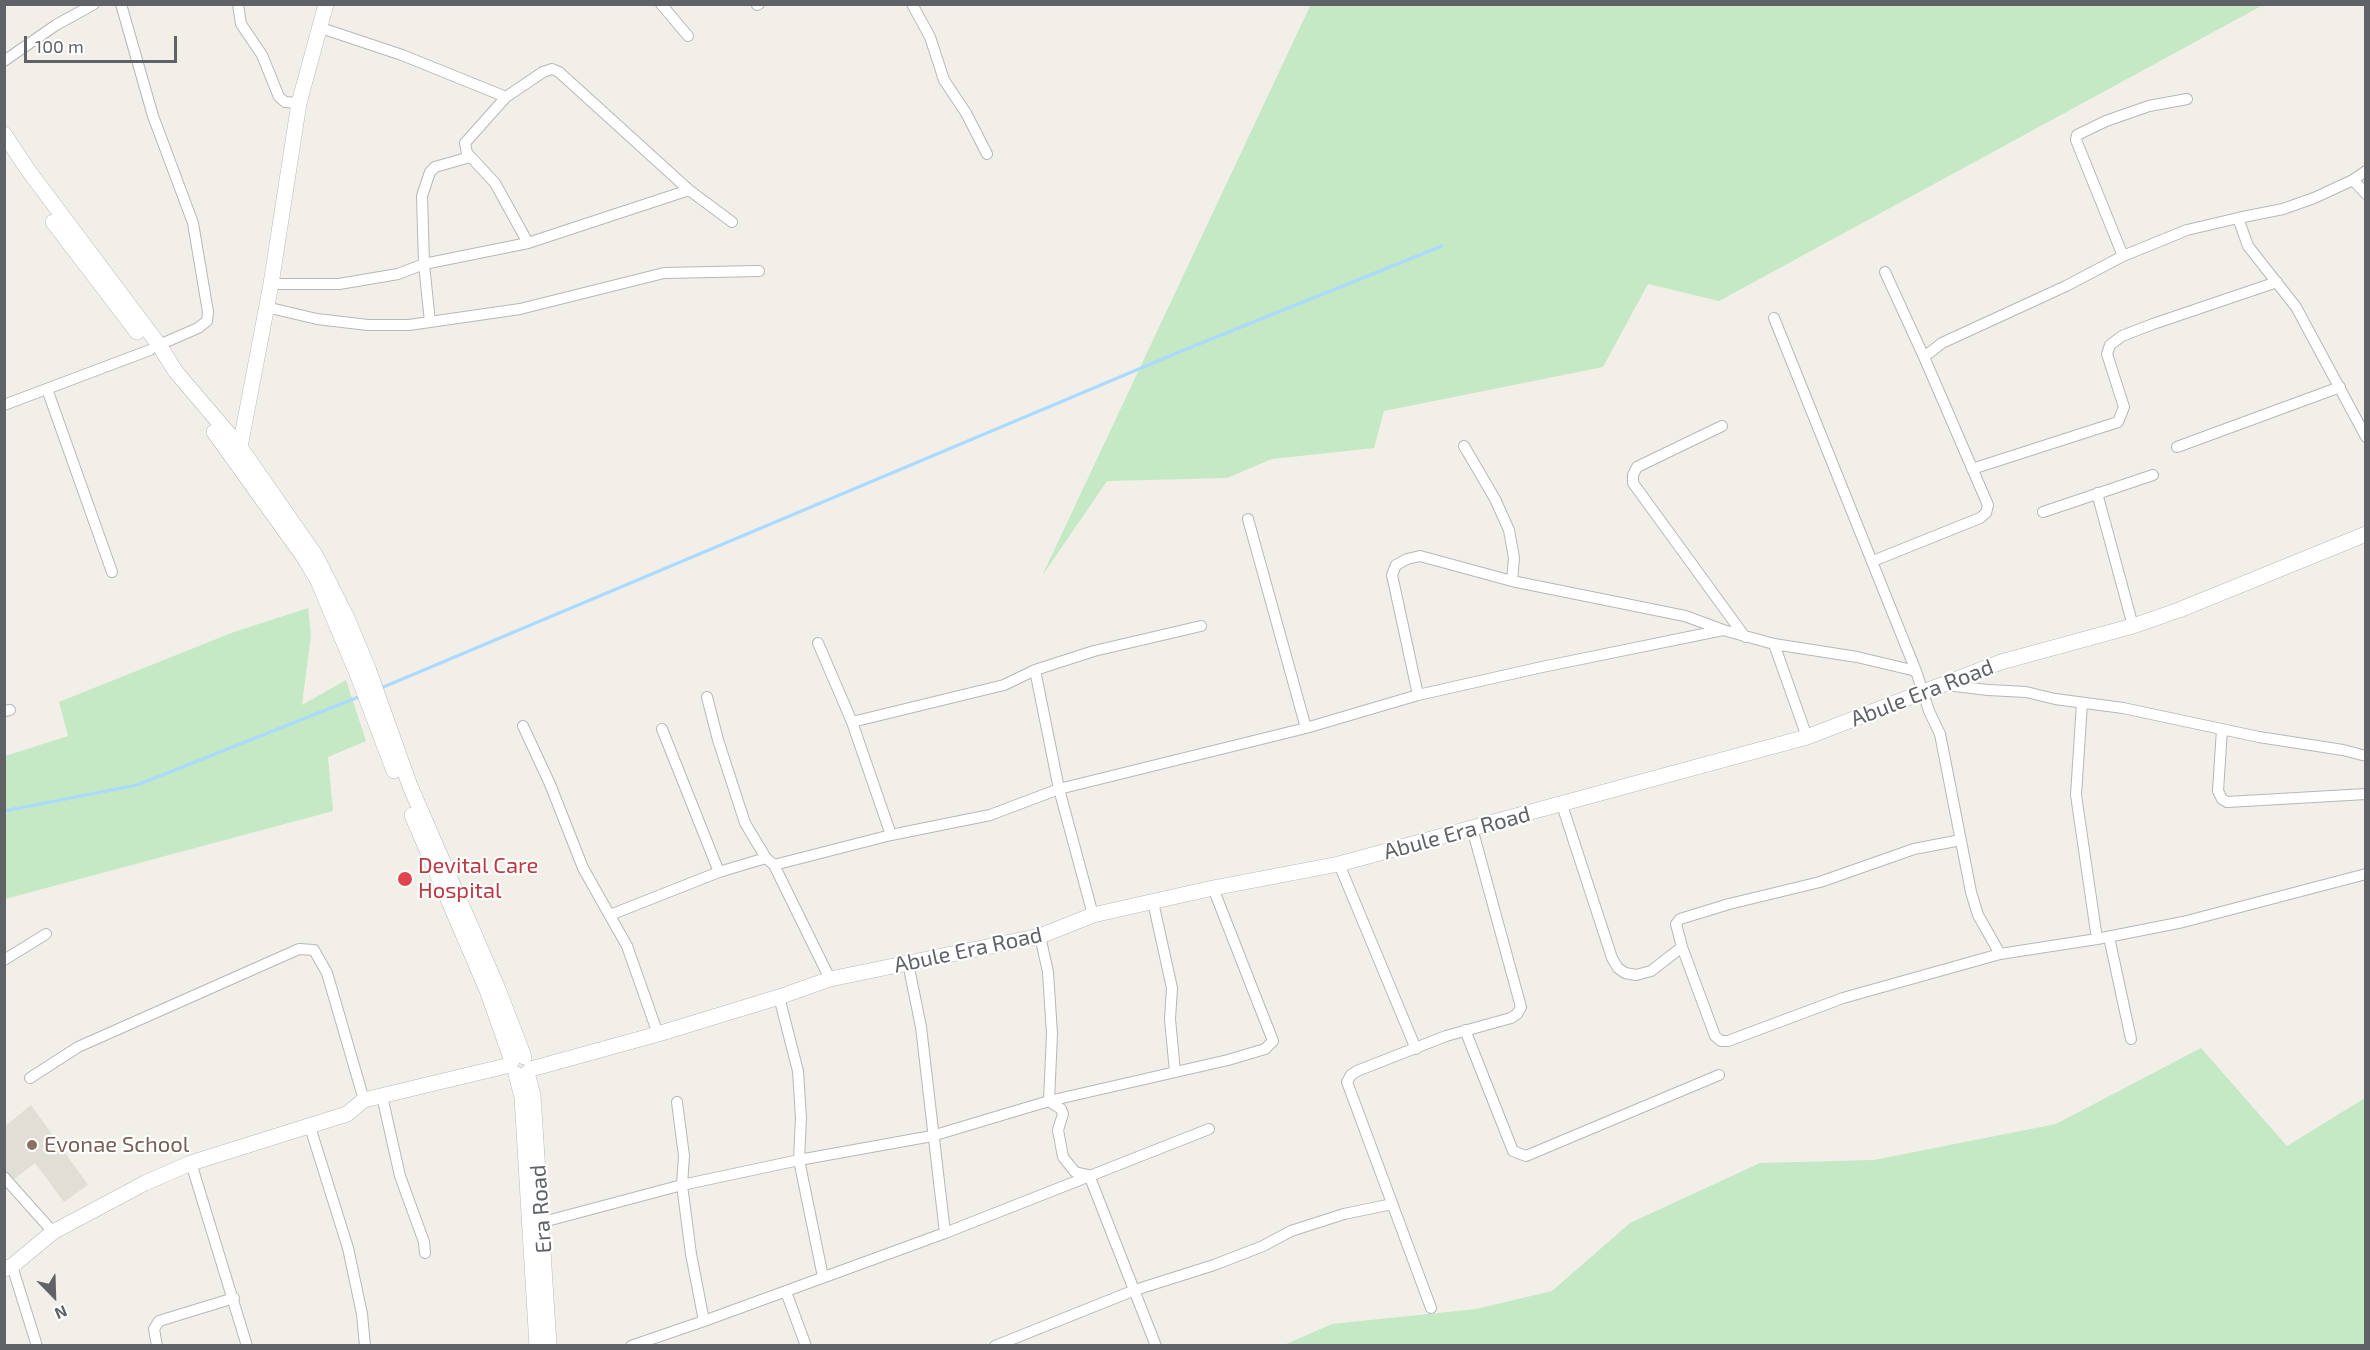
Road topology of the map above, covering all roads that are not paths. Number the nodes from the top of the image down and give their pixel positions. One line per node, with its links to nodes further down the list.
1 (94, 4): 9 (street)
2 (121, 4): 33 (street)
3 (238, 4): 12 (street)
4 (326, 4): 7 (street)
5 (661, 4): 8 (street)
6 (912, 4): 15 (street)
7 (318, 27): 10 (street); 12 (street)
8 (688, 36)
9 (4, 61)
10 (506, 97): 16 (street); 19 (street)
11 (2187, 99): 24 (street)
12 (299, 103): 29 (street)
13 (4, 134): 33 (street)
14 (4, 154): 33 (street)
15 (987, 154)
16 (470, 157): 23 (street); 25 (street)
17 (2366, 171): 18 (street)
18 (2352, 180): 20 (street); 21 (street)
19 (689, 190): 22 (street); 23 (street)
20 (2366, 194)
21 (2238, 218): 24 (street); 28 (street)
22 (732, 222)
23 (528, 243): 25 (street)
24 (2123, 256): 34 (street)
25 (424, 264): 29 (street); 32 (street)
26 (759, 271): 32 (street)
27 (1885, 272): 34 (street)
28 (2277, 282): 35 (street); 43 (street)
29 (271, 284): 30 (street)
30 (266, 307): 32 (street); 41 (street)
31 (1774, 318): 49 (street)
32 (429, 322)
33 (155, 347): 36 (street); 41 (street); 60 (street)
34 (1924, 357): 43 (street)
35 (2340, 387): 39 (street); 42 (street)
36 (47, 389): 37 (street); 50 (street)
37 (4, 405)
38 (1722, 426): 55 (street)
39 (2366, 437)
40 (1464, 446): 51 (street)
41 (240, 447): 60 (street)
42 (2177, 447)
43 (1972, 469): 49 (street)
44 (2153, 475): 45 (street)
45 (2097, 494): 46 (street); 53 (street)
46 (2043, 512)
47 (1248, 519): 68 (street)
48 (2366, 534): 53 (street, Abule Era Road)
49 (1873, 561): 59 (street)
50 (112, 572)
51 (1512, 581): 54 (street); 63 (street)
52 (1201, 626): 58 (street)
53 (2133, 626): 61 (street, Abule Era Road)
54 (1723, 630): 55 (street); 63 (street)
55 (1745, 637): 57 (street)
56 (818, 643): 66 (street)
57 (1774, 644): 59 (street); 71 (street)
58 (1035, 670): 66 (street); 73 (street)
59 (1916, 671): 62 (street)
60 (364, 673): 101 (street)
61 (1943, 684): 62 (street, Abule Era Road); 65 (street)
62 (1924, 692): 71 (street, Abule Era Road); 78 (street)
63 (1418, 695): 68 (street)
64 (707, 697): 79 (street)
65 (2082, 703): 70 (street); 90 (street)
66 (852, 722): 77 (street)
67 (523, 726): 85 (street)
68 (1306, 728): 73 (street)
69 (662, 729): 81 (street)
70 (2222, 729): 72 (street); 74 (street)
71 (1807, 737): 75 (street, Abule Era Road)
72 (2366, 756)
73 (1059, 789): 77 (street); 86 (street)
74 (2366, 794)
75 (1562, 805): 76 (street, Abule Era Road); 91 (street)
76 (1472, 828): 80 (street, Abule Era Road); 97 (street)
77 (891, 835): 79 (street)
78 (1961, 840): 91 (street); 92 (street)
79 (770, 861): 81 (street); 95 (street)
80 (1339, 864): 83 (street, Abule Era Road); 100 (street)
81 (719, 872): 85 (street)
82 (2366, 874): 89 (street)
83 (1213, 888): 84 (street, Abule Era Road); 102 (street)
84 (1153, 902): 86 (street, Abule Era Road); 102 (street)
85 (610, 915): 98 (street)
86 (1093, 915): 88 (street, Abule Era Road)
87 (46, 934): 93 (street)
88 (1040, 936): 94 (street, Abule Era Road); 107 (street)
89 (2109, 937): 90 (street); 99 (street)
90 (2097, 939): 92 (street)
91 (1682, 947): 92 (street)
92 (2000, 954)
93 (4, 960)
94 (908, 963): 95 (street, Abule Era Road); 111 (street)
95 (830, 979): 96 (street, Abule Era Road)
96 (779, 998): 98 (street, Abule Era Road); 112 (street)
97 (1465, 1030): 100 (street); 103 (street)
98 (658, 1034): 101 (street, Abule Era Road)
99 (2131, 1038)
100 (1416, 1049): 117 (street)
101 (520, 1067): 105 (street, Abule Era Road); 118 (street, Era Road); 134 (street)
102 (1175, 1072): 107 (street)
103 (1719, 1075)
104 (30, 1078): 106 (street)
105 (382, 1096): 106 (street, Abule Era Road); 121 (street)
106 (364, 1100): 109 (street)
107 (1049, 1101): 111 (street); 114 (street)
108 (676, 1102): 116 (street)
109 (310, 1127): 113 (street); 133 (street)
110 (1209, 1129): 114 (street)
111 (932, 1136): 112 (street); 120 (street)
112 (799, 1160): 116 (street); 123 (street)
113 (191, 1163): 119 (street); 126 (street)
114 (1089, 1175): 120 (street); 124 (street)
115 (4, 1177): 119 (street)
116 (682, 1185): 118 (street); 128 (street)
117 (1392, 1204): 124 (street); 127 (street)
118 (543, 1222): 135 (street, Era Road)
119 (52, 1232): 122 (street)
120 (945, 1233): 123 (street)
121 (425, 1253)
122 (8, 1268): 130 (street)
123 (823, 1277): 125 (street)
124 (1135, 1290): 138 (street); 139 (street)
125 (786, 1292): 128 (street); 137 (street)
126 (234, 1298): 131 (street); 132 (street)
127 (1431, 1308)
128 (704, 1321): 129 (street)
129 (666, 1340): 136 (street)
130 (37, 1346)
131 (157, 1346)
132 (247, 1346)
133 (364, 1346)
134 (537, 1346)
135 (549, 1346)
136 (631, 1346)
137 (806, 1346)
138 (995, 1346)
139 (1156, 1346)

